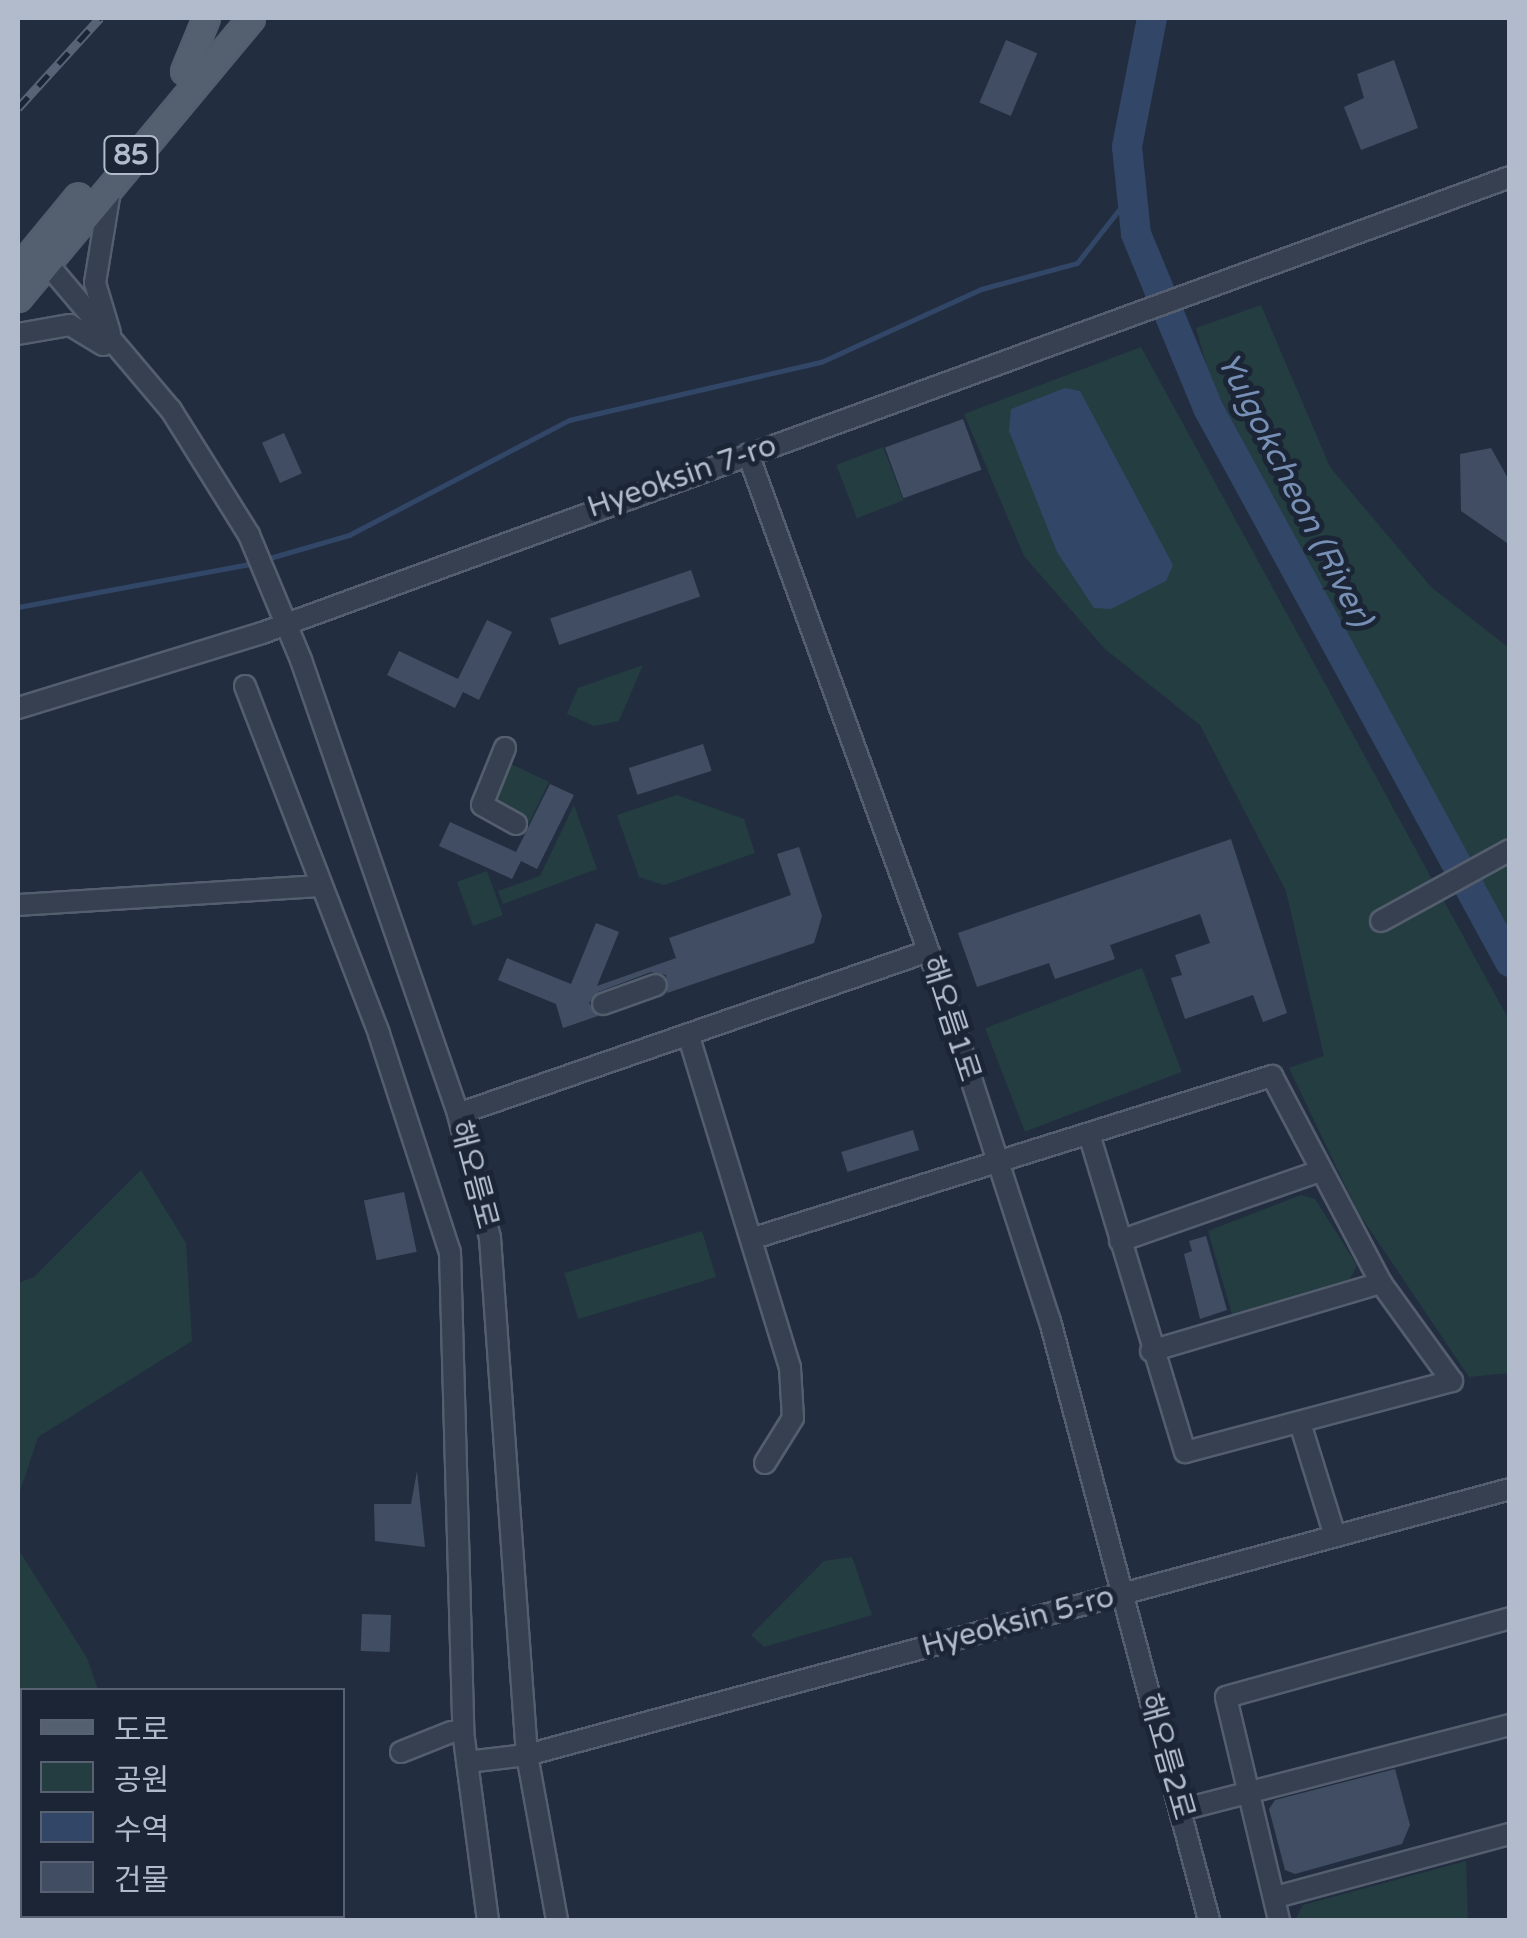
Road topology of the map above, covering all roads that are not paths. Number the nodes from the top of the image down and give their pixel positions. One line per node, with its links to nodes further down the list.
1 (206, 18): 5 (main road)
2 (230, 18): 5 (main road, 85)
3 (250, 18): 5 (main road, 85)
4 (268, 18): 5 (main road)
5 (190, 74): 6 (main road, 85); 8 (main road, 85)
6 (116, 174): 8 (main road, 85); 12 (street)
7 (1510, 177): 13 (street, Hyeoksin 7-ro)
8 (40, 255): 9 (main road, 85); 10 (main road, 85); 12 (street)
9 (18, 269)
10 (18, 298)
11 (18, 334): 12 (street)
12 (121, 358): 14 (street, 해오름로)
13 (748, 454): 14 (street, Hyeoksin 7-ro); 23 (street, 해오름1로)
14 (287, 623): 16 (street, Hyeoksin 7-ro); 27 (street, 해오름로)
15 (245, 686): 20 (street)
16 (18, 708)
17 (505, 748): 18 (street)
18 (516, 824)
19 (1510, 850): 22 (street)
20 (317, 886): 21 (street); 45 (street)
21 (18, 905)
22 (1381, 921)
23 (928, 951): 26 (street); 29 (street, 해오름1로)
24 (656, 985): 25 (street)
25 (603, 1004)
26 (688, 1034): 27 (street); 31 (street)
27 (458, 1114): 44 (street, 해오름로)
28 (1090, 1137): 29 (street); 30 (street); 32 (street)
29 (998, 1166): 31 (street); 39 (street, 해오름1로)
30 (1320, 1171): 32 (street); 33 (street)
31 (754, 1238): 36 (street)
32 (1120, 1241): 34 (street)
33 (1381, 1283): 34 (street); 35 (street)
34 (1152, 1352): 35 (street)
35 (1300, 1423): 38 (street)
36 (765, 1463)
37 (1510, 1489): 38 (street, Hyeoksin 5-ro)
38 (1335, 1536): 39 (street, Hyeoksin 5-ro)
39 (1121, 1594): 44 (street, Hyeoksin 5-ro); 47 (street, 해오름2로)
40 (1510, 1618): 46 (street)
41 (1510, 1725): 46 (street)
42 (451, 1732): 43 (street)
43 (401, 1752)
44 (527, 1754): 45 (street, Hyeoksin 5-ro); 51 (street, 해오름로)
45 (467, 1762): 50 (street)
46 (1249, 1793): 47 (street); 49 (street)
47 (1181, 1810): 52 (street, 해오름2로)
48 (1510, 1834): 49 (street)
49 (1276, 1897): 53 (street)
50 (488, 1920)
51 (557, 1920)
52 (1209, 1920)
53 (1279, 1920)

